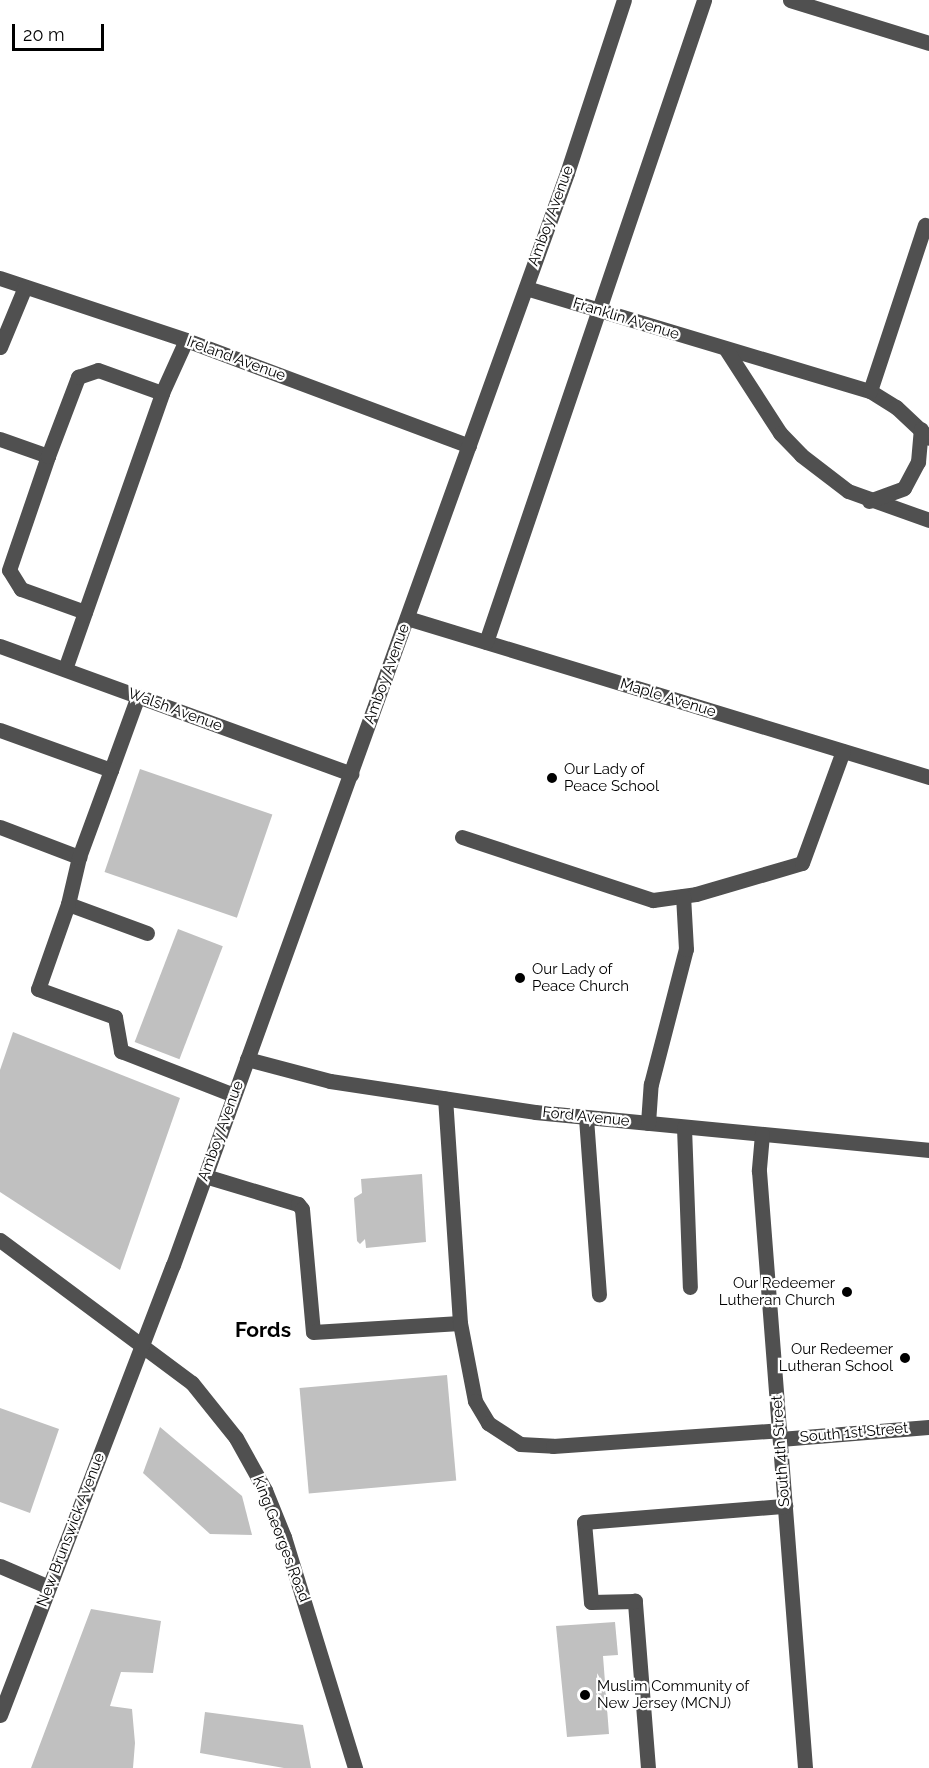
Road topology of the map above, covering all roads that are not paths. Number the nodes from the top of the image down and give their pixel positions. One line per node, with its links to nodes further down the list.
1 (624, 0): 8 (street, Amboy Avenue)
2 (704, 0): 9 (street)
3 (790, 0): 4 (street)
4 (929, 43)
5 (925, 225): 13 (street)
6 (0, 278): 7 (street, Ireland Avenue)
7 (25, 287): 10 (street, Ireland Avenue); 11 (street)
8 (526, 288): 9 (street, Franklin Avenue); 17 (street, Amboy Avenue)
9 (598, 311): 12 (street, Franklin Avenue); 23 (street)
10 (186, 340): 14 (street); 17 (street, Ireland Avenue)
11 (0, 347)
12 (727, 351): 13 (street, Franklin Avenue); 19 (street)
13 (870, 391): 15 (street)
14 (162, 393): 18 (street); 21 (street)
15 (925, 433): 19 (street)
16 (0, 439): 18 (street)
17 (469, 446): 22 (street, Amboy Avenue)
18 (48, 456): 21 (street)
19 (869, 501): 20 (street)
20 (929, 520)
21 (85, 612): 25 (street)
22 (407, 618): 23 (street, Maple Avenue); 30 (street, Amboy Avenue)
23 (486, 642): 28 (street, Maple Avenue)
24 (0, 646): 25 (street, Walsh Avenue)
25 (65, 669): 26 (street, Walsh Avenue)
26 (138, 696): 29 (street); 30 (street, Walsh Avenue)
27 (0, 730): 29 (street)
28 (843, 751): 31 (street, Maple Avenue); 35 (street)
29 (111, 770): 34 (street)
30 (351, 774): 38 (street, Amboy Avenue)
31 (929, 777)
32 (0, 827): 34 (street)
33 (462, 837): 35 (street)
34 (79, 857): 36 (street)
35 (683, 896): 42 (street)
36 (68, 904): 37 (street); 39 (street)
37 (147, 933)
38 (247, 1059): 39 (street, Amboy Avenue); 40 (street, Ford Avenue)
39 (234, 1095): 46 (street, Amboy Avenue)
40 (444, 1099): 41 (street, Ford Avenue); 50 (street, South 1st Street)
41 (586, 1118): 42 (street, Ford Avenue); 49 (street)
42 (648, 1123): 43 (street, Ford Avenue)
43 (684, 1127): 44 (street, Ford Avenue); 48 (street)
44 (762, 1134): 45 (street, Ford Avenue); 53 (street, South 4th Street)
45 (929, 1150)
46 (205, 1176): 50 (street); 51 (street, Amboy Avenue)
47 (0, 1240): 51 (street, King Georges Road)
48 (690, 1287)
49 (599, 1295)
50 (460, 1323): 53 (street, South 1st Street)
51 (142, 1345): 56 (street, New Brunswick Avenue); 58 (street, King Georges Road)
52 (929, 1427): 53 (street, South 1st Street)
53 (779, 1435): 54 (street, South 4th Street)
54 (785, 1506): 59 (street); 60 (street, South 4th Street)
55 (0, 1566): 56 (street)
56 (49, 1587): 57 (street, New Brunswick Avenue)
57 (0, 1714)
58 (355, 1768)
59 (648, 1768)
60 (805, 1768)

